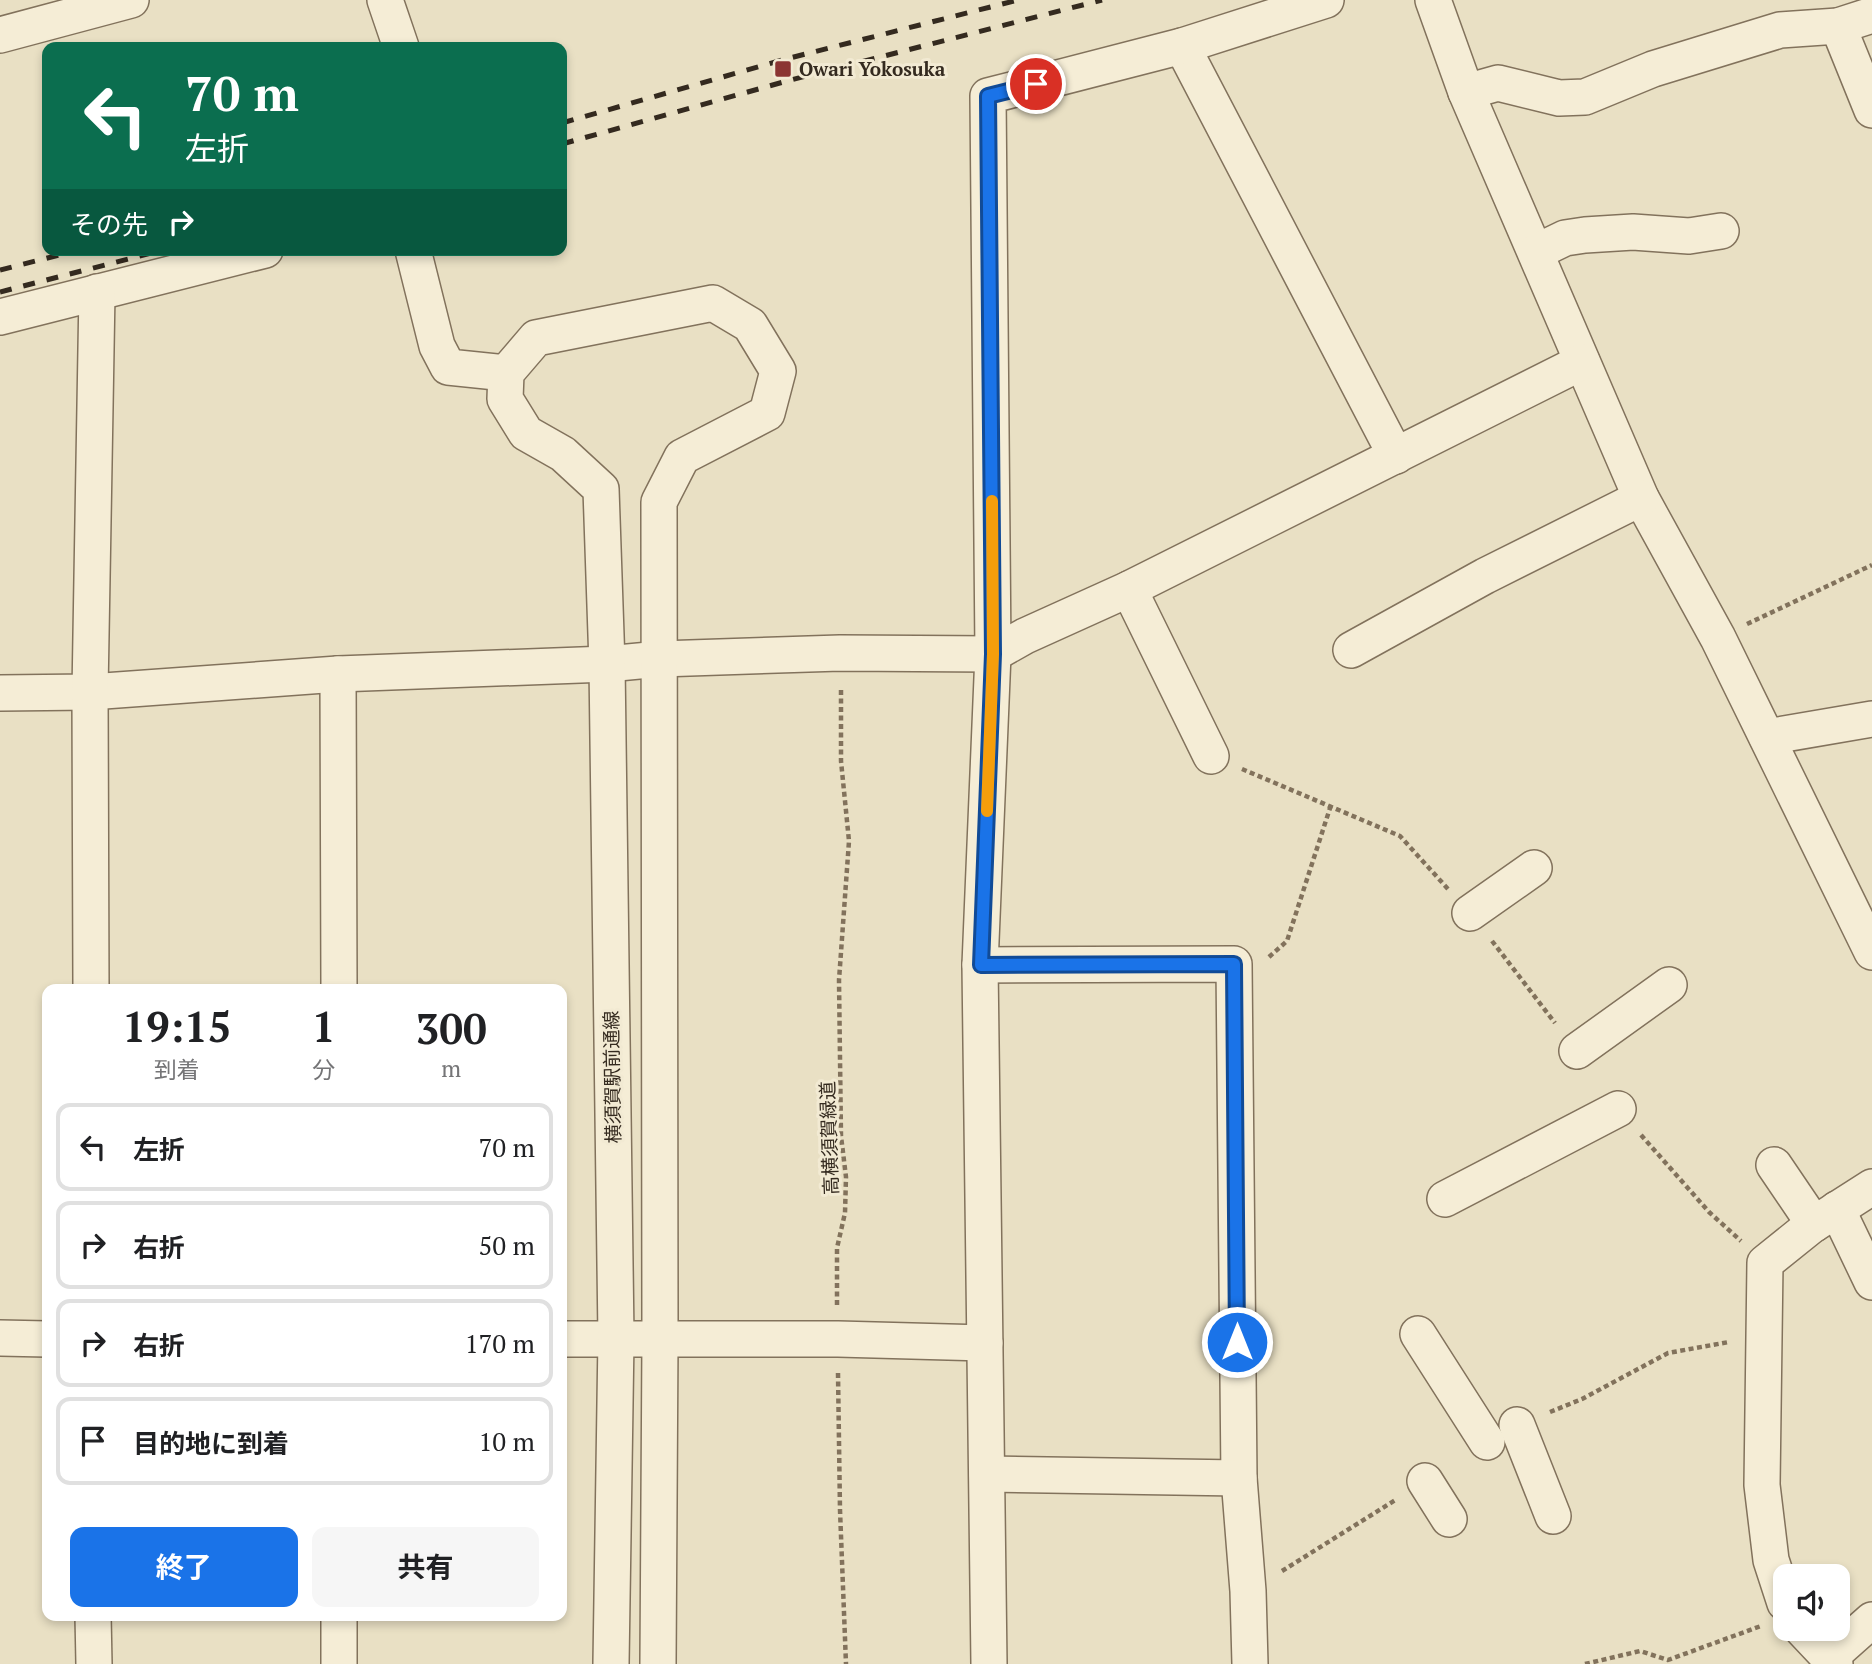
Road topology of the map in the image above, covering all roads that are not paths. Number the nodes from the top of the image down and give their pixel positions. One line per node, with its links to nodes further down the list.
1 (131, 0): 7 (street)
2 (385, 0): 8 (street)
3 (1326, 0): 9 (street)
4 (1433, 0): 10 (street)
5 (1872, 15): 6 (street)
6 (1838, 26): 10 (street); 11 (street)
7 (0, 34)
8 (399, 42)
9 (1182, 46): 20 (street); 24 (street)
10 (1466, 92): 13 (street)
11 (1872, 110)
12 (1721, 231): 13 (street)
13 (1536, 252): 18 (street)
14 (241, 256): 16 (street)
15 (414, 256): 19 (street)
16 (97, 292): 17 (street); 28 (street)
17 (0, 317)
18 (1582, 362): 20 (street); 21 (street)
19 (506, 373): 25 (street); 26 (street, 横須賀駅前通線)
20 (1396, 456): 22 (street)
21 (1641, 498): 23 (street); 31 (street)
22 (1129, 589): 24 (street); 32 (street)
23 (1351, 650)
24 (993, 654): 25 (street); 36 (street)
25 (660, 659): 26 (street); 52 (street)
26 (607, 664): 27 (street); 49 (street, 横須賀駅前通線)
27 (338, 674): 28 (street); 38 (street)
28 (90, 692): 29 (street); 37 (street)
29 (0, 693)
30 (1872, 719): 31 (street)
31 (1767, 737): 35 (street)
32 (1211, 756)
33 (1535, 868): 34 (street)
34 (1470, 913)
35 (1872, 952)
36 (981, 965): 53 (street); 55 (street)
37 (91, 984)
38 (339, 984)
39 (1669, 985): 40 (street)
40 (1577, 1051)
41 (1618, 1109): 44 (street)
42 (1774, 1165): 45 (street)
43 (1872, 1187): 45 (street)
44 (1445, 1199)
45 (1825, 1217): 46 (street); 59 (street)
46 (1872, 1282)
47 (1418, 1335): 57 (street)
48 (0, 1338): 50 (street)
49 (616, 1338): 51 (street); 52 (street); 67 (street, 横須賀駅前通線)
50 (42, 1339)
51 (567, 1339)
52 (660, 1340): 53 (street); 68 (street)
53 (985, 1343): 54 (street)
54 (987, 1474): 55 (street); 69 (street)
55 (1238, 1478): 70 (street)
56 (1425, 1482): 58 (street)
57 (1553, 1516)
58 (1449, 1519)
59 (1773, 1568)
60 (1872, 1620): 64 (street)
61 (93, 1621): 65 (street)
62 (339, 1621): 66 (street)
63 (1811, 1641): 64 (street)
64 (1832, 1661)
65 (94, 1664)
66 (339, 1664)
67 (611, 1664)
68 (658, 1664)
69 (989, 1664)
70 (1250, 1664)

